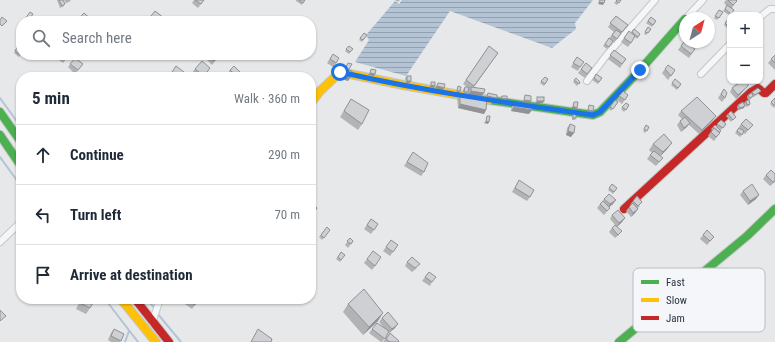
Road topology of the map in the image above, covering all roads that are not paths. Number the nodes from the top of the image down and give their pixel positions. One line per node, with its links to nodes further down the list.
1 (655, 0): 9 (street)
2 (703, 0): 4 (street)
3 (775, 9): 5 (street)
4 (691, 12)
5 (763, 15)
6 (679, 25): 11 (main road)
7 (727, 47): 8 (street)
8 (701, 74)
9 (587, 82)
10 (775, 84): 16 (main road)
11 (316, 96)
12 (0, 112): 14 (main road)
13 (0, 135): 15 (main road)
14 (16, 135)
15 (16, 159)
16 (624, 209)
17 (775, 210): 20 (main road)
18 (16, 227): 19 (street)
19 (0, 242)
20 (708, 268)
21 (125, 304): 26 (main road)
22 (139, 304): 24 (main road)
23 (158, 304): 24 (street)
24 (152, 322): 27 (main road)
25 (633, 330): 28 (main road)
26 (156, 342)
27 (169, 342)
28 (619, 342)

